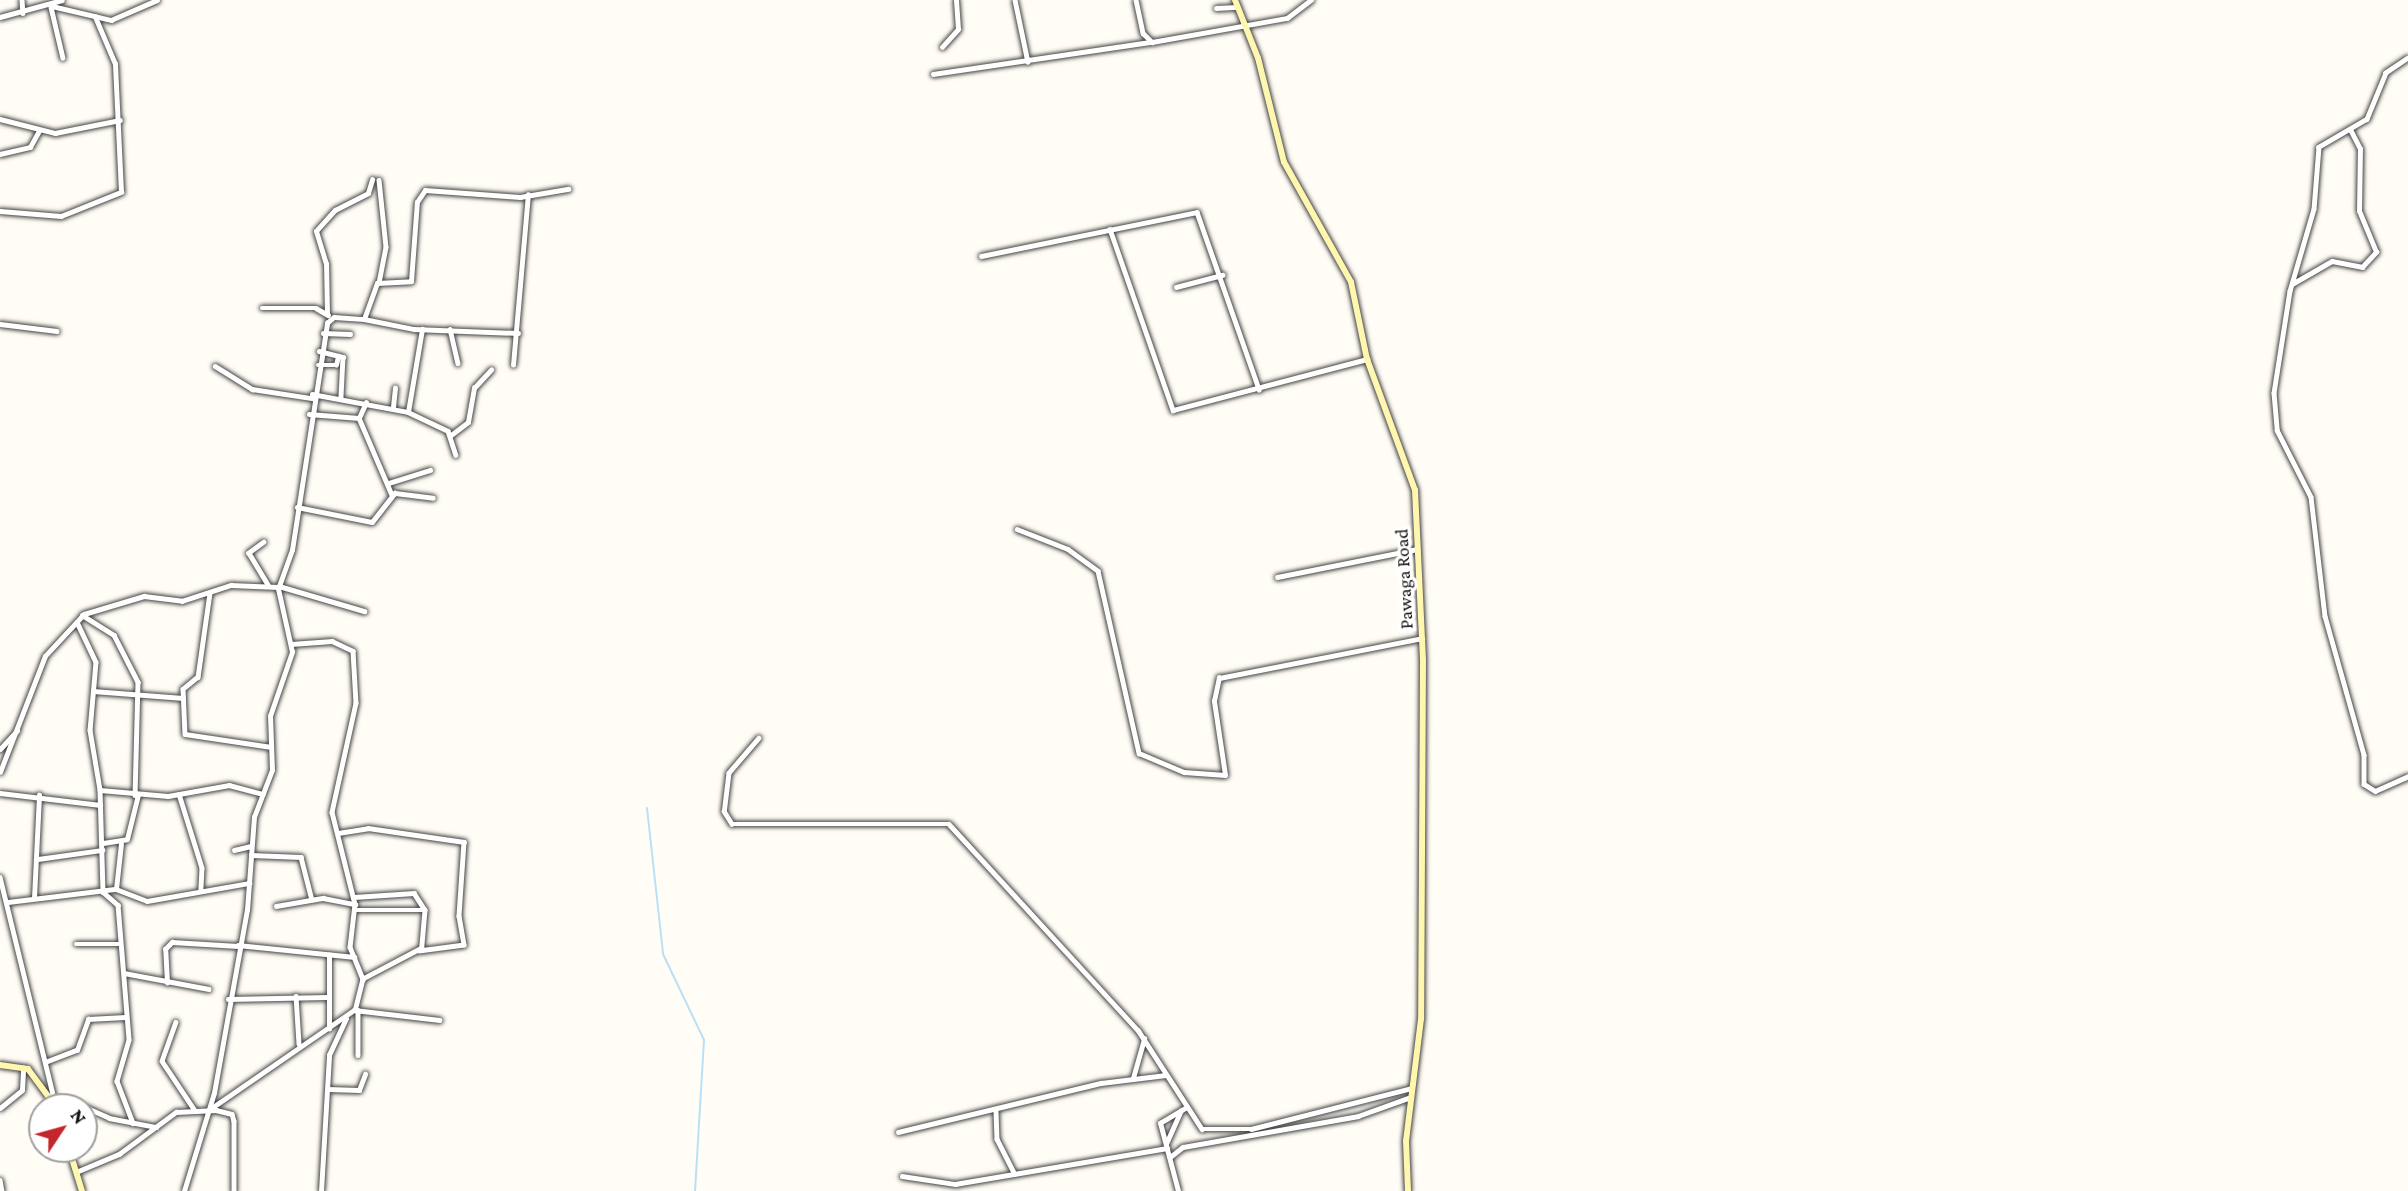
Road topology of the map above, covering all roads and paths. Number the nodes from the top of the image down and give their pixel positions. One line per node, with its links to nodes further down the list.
1 (22, 0): 11 (street)
2 (62, 0): 9 (street)
3 (156, 0): 13 (street)
4 (956, 0): 16 (street)
5 (1015, 0): 19 (street)
6 (1136, 0): 15 (street)
7 (1311, 0): 14 (street)
8 (1236, 4): 10 (street); 14 (main road, Pawaga Road)
9 (52, 6): 11 (street); 13 (street); 17 (street)
10 (1216, 8)
11 (23, 13): 12 (street)
12 (0, 17)
13 (95, 17): 22 (street)
14 (1244, 26): 15 (street); 47 (main road, Pawaga Road)
15 (1150, 41): 19 (street)
16 (942, 47)
17 (63, 58)
18 (2408, 58): 23 (street)
19 (1028, 62): 20 (street)
20 (933, 74)
21 (0, 119): 24 (street)
22 (120, 120): 24 (street); 28 (street)
23 (2350, 129): 33 (street); 33 (street)
24 (40, 130): 25 (street)
25 (0, 154)
26 (568, 189): 27 (street)
27 (528, 195): 32 (street); 43 (street)
28 (0, 211)
29 (1110, 229): 30 (street); 31 (street); 54 (street)
30 (981, 256)
31 (1222, 275): 34 (street); 54 (street)
32 (379, 282): 36 (street); 37 (street)
33 (2292, 284): 89 (street)
34 (1176, 287)
35 (262, 308): 36 (street)
36 (329, 317): 37 (street); 42 (street)
37 (363, 319): 39 (street)
38 (0, 324): 41 (street)
39 (422, 329): 40 (street); 59 (street)
40 (450, 329): 43 (street); 48 (street)
41 (57, 331)
42 (323, 333): 44 (street); 45 (street)
43 (518, 333): 50 (street)
44 (350, 334)
45 (319, 351): 46 (street); 49 (street)
46 (338, 356): 49 (street); 56 (street)
47 (1367, 359): 54 (street); 71 (main road, Pawaga Road)
48 (458, 363)
49 (318, 365): 55 (street)
50 (513, 365)
51 (215, 366): 55 (street)
52 (491, 370): 62 (street)
53 (396, 388): 58 (street)
54 (1259, 389)
55 (312, 396): 56 (street); 60 (street)
56 (341, 397): 57 (street)
57 (366, 402): 58 (street); 61 (street)
58 (393, 407): 59 (street)
59 (408, 412): 62 (street)
60 (309, 414): 61 (street); 68 (street)
61 (359, 418): 65 (street)
62 (451, 435): 63 (street)
63 (456, 455)
64 (430, 470): 65 (street)
65 (389, 483): 66 (street)
66 (392, 495): 67 (street); 68 (street)
67 (433, 498)
68 (297, 507): 74 (street)
69 (1017, 529): 79 (street)
70 (264, 542): 73 (street)
71 (1418, 549): 72 (street); 79 (main road, Pawaga Road)
72 (1277, 577)
73 (269, 586): 74 (street); 75 (street)
74 (279, 587): 76 (street); 80 (street)
75 (211, 592): 77 (street); 83 (street)
76 (364, 611)
77 (82, 615): 78 (street); 82 (street)
78 (77, 621): 81 (street); 84 (street)
79 (1423, 637): 146 (main road, Pawaga Road)
80 (291, 644): 86 (street); 97 (street)
81 (93, 691): 82 (street); 90 (street)
82 (138, 697): 83 (street); 95 (street)
83 (183, 698): 86 (street)
84 (18, 730): 87 (street); 88 (street)
85 (759, 737): 136 (street)
86 (271, 747): 93 (street)
87 (0, 749)
88 (0, 772)
89 (2408, 776)
90 (100, 790): 95 (street); 96 (street)
91 (0, 793): 94 (street)
92 (179, 794): 93 (street); 95 (street); 108 (street)
93 (263, 794): 100 (street)
94 (39, 795): 96 (street); 104 (street)
95 (137, 795): 99 (street)
96 (100, 806): 98 (street)
97 (338, 834): 110 (street); 120 (street)
98 (103, 843): 99 (street); 101 (street)
99 (121, 844): 107 (street)
100 (251, 846): 102 (street); 103 (street)
101 (103, 850): 104 (street); 109 (street)
102 (234, 850)
103 (251, 855): 106 (street); 112 (street)
104 (37, 859): 111 (street)
105 (0, 877): 113 (street)
106 (249, 883): 108 (street); 119 (street)
107 (116, 889): 108 (street); 109 (street)
108 (201, 889)
109 (103, 892): 111 (street); 118 (street)
110 (354, 897): 115 (street); 116 (street)
111 (34, 898): 113 (street)
112 (312, 900): 114 (street); 115 (street)
113 (8, 902): 139 (street)
114 (276, 906)
115 (356, 907): 116 (street); 122 (street)
116 (425, 910): 120 (street)
117 (76, 944): 118 (street)
118 (121, 944): 123 (street)
119 (238, 946): 121 (street); 125 (street); 129 (street)
120 (419, 951): 124 (street)
121 (329, 955): 122 (street); 128 (street)
122 (355, 957): 124 (street)
123 (124, 973): 125 (street); 132 (street)
124 (363, 979): 130 (street)
125 (167, 983): 126 (street)
126 (209, 989)
127 (296, 996): 128 (street); 129 (street); 137 (street)
128 (327, 996): 135 (street)
129 (228, 999): 153 (street)
130 (356, 1010): 131 (street); 133 (street); 138 (street)
131 (348, 1015): 135 (street); 145 (street)
132 (125, 1017): 139 (street); 156 (street)
133 (439, 1020)
134 (176, 1022): 152 (street)
135 (329, 1029): 137 (street)
136 (1144, 1038): 143 (street); 144 (street)
137 (299, 1045): 153 (street)
138 (358, 1055)
139 (45, 1062): 148 (street)
140 (0, 1065): 141 (main road)
141 (23, 1067): 147 (main road); 150 (street)
142 (365, 1074): 145 (street)
143 (1166, 1075): 144 (street); 151 (street)
144 (1133, 1078): 154 (street)
145 (328, 1088): 170 (street)
146 (1413, 1088): 149 (main road, Pawaga Road); 151 (street)
147 (45, 1093)
148 (52, 1093)
149 (1412, 1096): 160 (street); 172 (main road, Pawaga Road)
150 (0, 1108)
151 (1183, 1109): 159 (street); 159 (street)
152 (194, 1110): 153 (street); 157 (street)
153 (209, 1110): 168 (street); 169 (street)
154 (996, 1110): 158 (street); 163 (street)
155 (98, 1111): 156 (street)
156 (132, 1124): 157 (street)
157 (156, 1127): 162 (street)
158 (898, 1132)
159 (1167, 1147): 160 (street); 163 (street)
160 (1170, 1157): 171 (street)
161 (73, 1163): 162 (main road)
162 (76, 1172): 167 (main road)
163 (1015, 1174): 164 (street)
164 (902, 1176)
165 (0, 1180): 166 (street)
166 (1, 1191)
167 (82, 1191)
168 (184, 1191)
169 (234, 1191)
170 (321, 1191)
171 (1178, 1191)
172 (1408, 1191)

